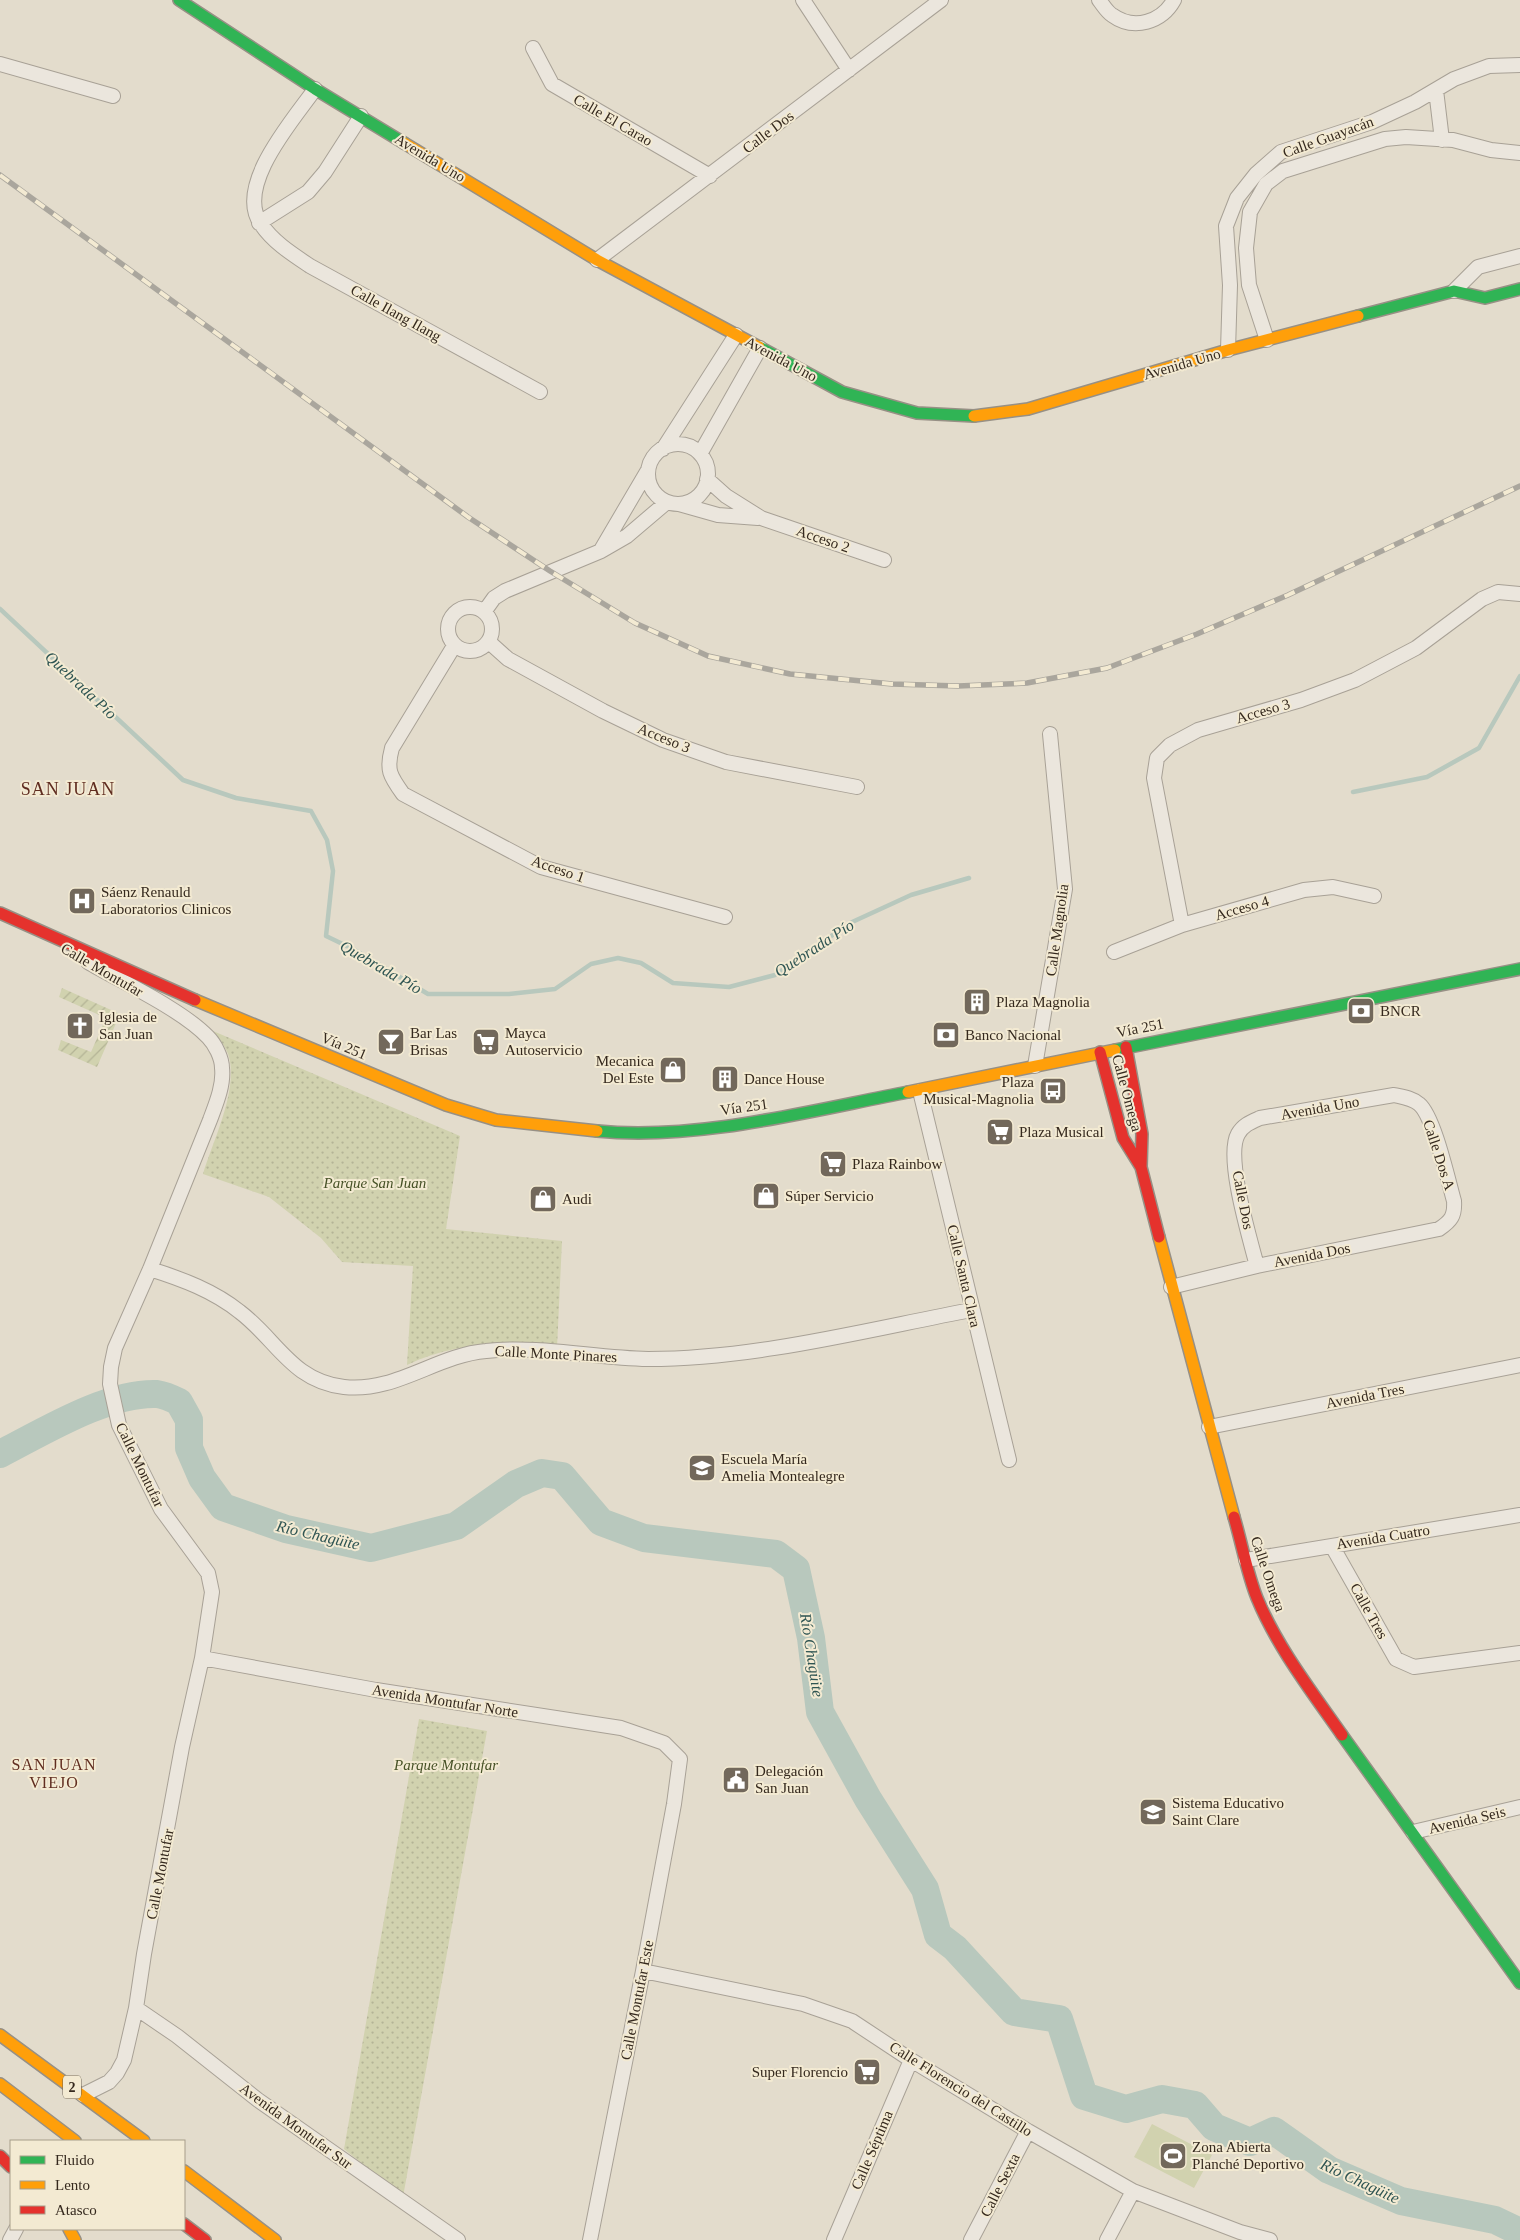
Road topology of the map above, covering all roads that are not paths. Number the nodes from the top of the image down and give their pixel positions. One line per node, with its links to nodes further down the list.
1 (179, 0): 10 (main road, Avenida Uno)
2 (803, 0): 9 (street)
3 (1099, 0): 4 (street)
4 (1174, 0)
5 (942, 1): 9 (street, Calle Dos)
6 (533, 48): 18 (street, Calle El Carao)
7 (0, 64): 12 (street)
8 (1520, 65): 11 (street, Calle Guayacán)
9 (849, 70): 18 (street, Calle Dos)
10 (315, 89): 13 (main road, Avenida Uno); 19 (street, Calle Ilang Ilang)
11 (1436, 90): 14 (street, Calle Guayacán); 15 (street)
12 (113, 96)
13 (361, 116): 19 (street); 23 (main road, Avenida Uno)
14 (1324, 138): 17 (street); 21 (street, Calle Guayacán)
15 (1442, 140): 16 (street, Calle Guayacán); 17 (street, Calle Guayacán)
16 (1520, 153)
17 (1328, 158): 20 (street, Calle Guayacán)
18 (710, 176): 23 (street, Calle Dos)
19 (260, 223): 30 (street, Calle Ilang Ilang)
20 (1246, 248): 21 (street); 27 (street, Calle Guayacán)
21 (1226, 250): 29 (street, Calle Guayacán)
22 (1520, 256): 25 (street)
23 (598, 260): 26 (main road, Avenida Uno)
24 (1520, 289): 25 (main road, Avenida Uno)
25 (1454, 291): 27 (main road, Avenida Uno)
26 (736, 335): 28 (main road, Avenida Uno); 31 (street)
27 (1268, 340): 29 (main road, Avenida Uno)
28 (760, 348): 29 (main road, Avenida Uno); 32 (street)
29 (1228, 350)
30 (540, 392)
31 (663, 448): 32 (street); 33 (street)
32 (700, 454): 34 (street)
33 (648, 470): 35 (street); 37 (street)
34 (707, 479): 35 (street); 36 (street, Acceso 2)
35 (673, 503): 36 (street, Acceso 2); 37 (street)
36 (761, 518): 38 (street, Acceso 2)
37 (601, 551): 40 (street)
38 (884, 560)
39 (1520, 594): 49 (street, Acceso 3)
40 (484, 612): 41 (street); 42 (street)
41 (489, 642): 42 (street); 44 (street, Acceso 3)
42 (454, 646): 47 (street, Acceso 1)
43 (1050, 734): 54 (street, Calle Magnolia)
44 (858, 787)
45 (1374, 896): 49 (street, Acceso 4)
46 (0, 912): 48 (main road, Vía 251)
47 (725, 917)
48 (18, 922): 55 (main road, Vía 251); 61 (street, Calle Montufar)
49 (1182, 925): 50 (street, Acceso 4)
50 (1114, 952)
51 (1520, 969): 52 (main road, Vía 251)
52 (1126, 1046): 53 (main road, Vía 251); 58 (main road, Calle Omega)
53 (1100, 1052): 54 (main road, Vía 251); 58 (main road, Calle Omega)
54 (1035, 1066): 55 (main road, Vía 251)
55 (920, 1091): 63 (street, Calle Santa Clara)
56 (1408, 1098): 57 (street, Avenida Uno); 59 (street, Calle Dos A)
57 (1238, 1134): 60 (street, Calle Dos)
58 (1142, 1168): 62 (main road, Calle Omega)
59 (1451, 1220): 60 (street, Avenida Dos)
60 (1257, 1266): 62 (street, Avenida Dos)
61 (150, 1269): 63 (street, Calle Monte Pinares); 71 (street, Calle Montufar)
62 (1171, 1287): 65 (main road, Calle Omega)
63 (971, 1310): 66 (street, Calle Santa Clara)
64 (1520, 1364): 65 (street, Avenida Tres)
65 (1209, 1427): 69 (main road, Calle Omega)
66 (1009, 1460)
67 (1520, 1515): 68 (street, Avenida Cuatro)
68 (1332, 1546): 69 (street, Avenida Cuatro); 70 (street, Calle Tres)
69 (1246, 1560): 74 (main road, Calle Omega)
70 (1520, 1652)
71 (202, 1658): 72 (street, Avenida Montufar Norte); 77 (street, Calle Montufar)
72 (680, 1759): 75 (street, Calle Montufar Este)
73 (1520, 1807): 74 (street, Avenida Seis)
74 (1413, 1832): 76 (main road, Calle Omega)
75 (643, 1971): 79 (street, Calle Florencio del Castillo); 94 (street, Calle Montufar Este)
76 (1520, 1983)
77 (136, 2008): 81 (street, Calle Montufar); 93 (street, Avenida Montufar Sur)
78 (0, 2035): 81 (main road, 2)
79 (911, 2060): 82 (street, Calle Florencio del Castillo); 95 (street, Calle Séptima)
80 (0, 2084): 83 (main road)
81 (83, 2095): 84 (main road, 2)
82 (1028, 2131): 88 (street, Calle Florencio del Castillo); 96 (street, Calle Sexta)
83 (74, 2140)
84 (143, 2140)
85 (0, 2156): 86 (main road)
86 (10, 2167)
87 (185, 2172): 92 (main road)
88 (1133, 2191): 90 (street, Calle Florencio del Castillo); 97 (street)
89 (185, 2225): 91 (main road)
90 (1238, 2236): 98 (street, Calle Florencio del Castillo)
91 (205, 2240)
92 (275, 2240)
93 (458, 2240)
94 (590, 2240)
95 (834, 2240)
96 (971, 2240)
97 (1107, 2240)
98 (1270, 2240)

